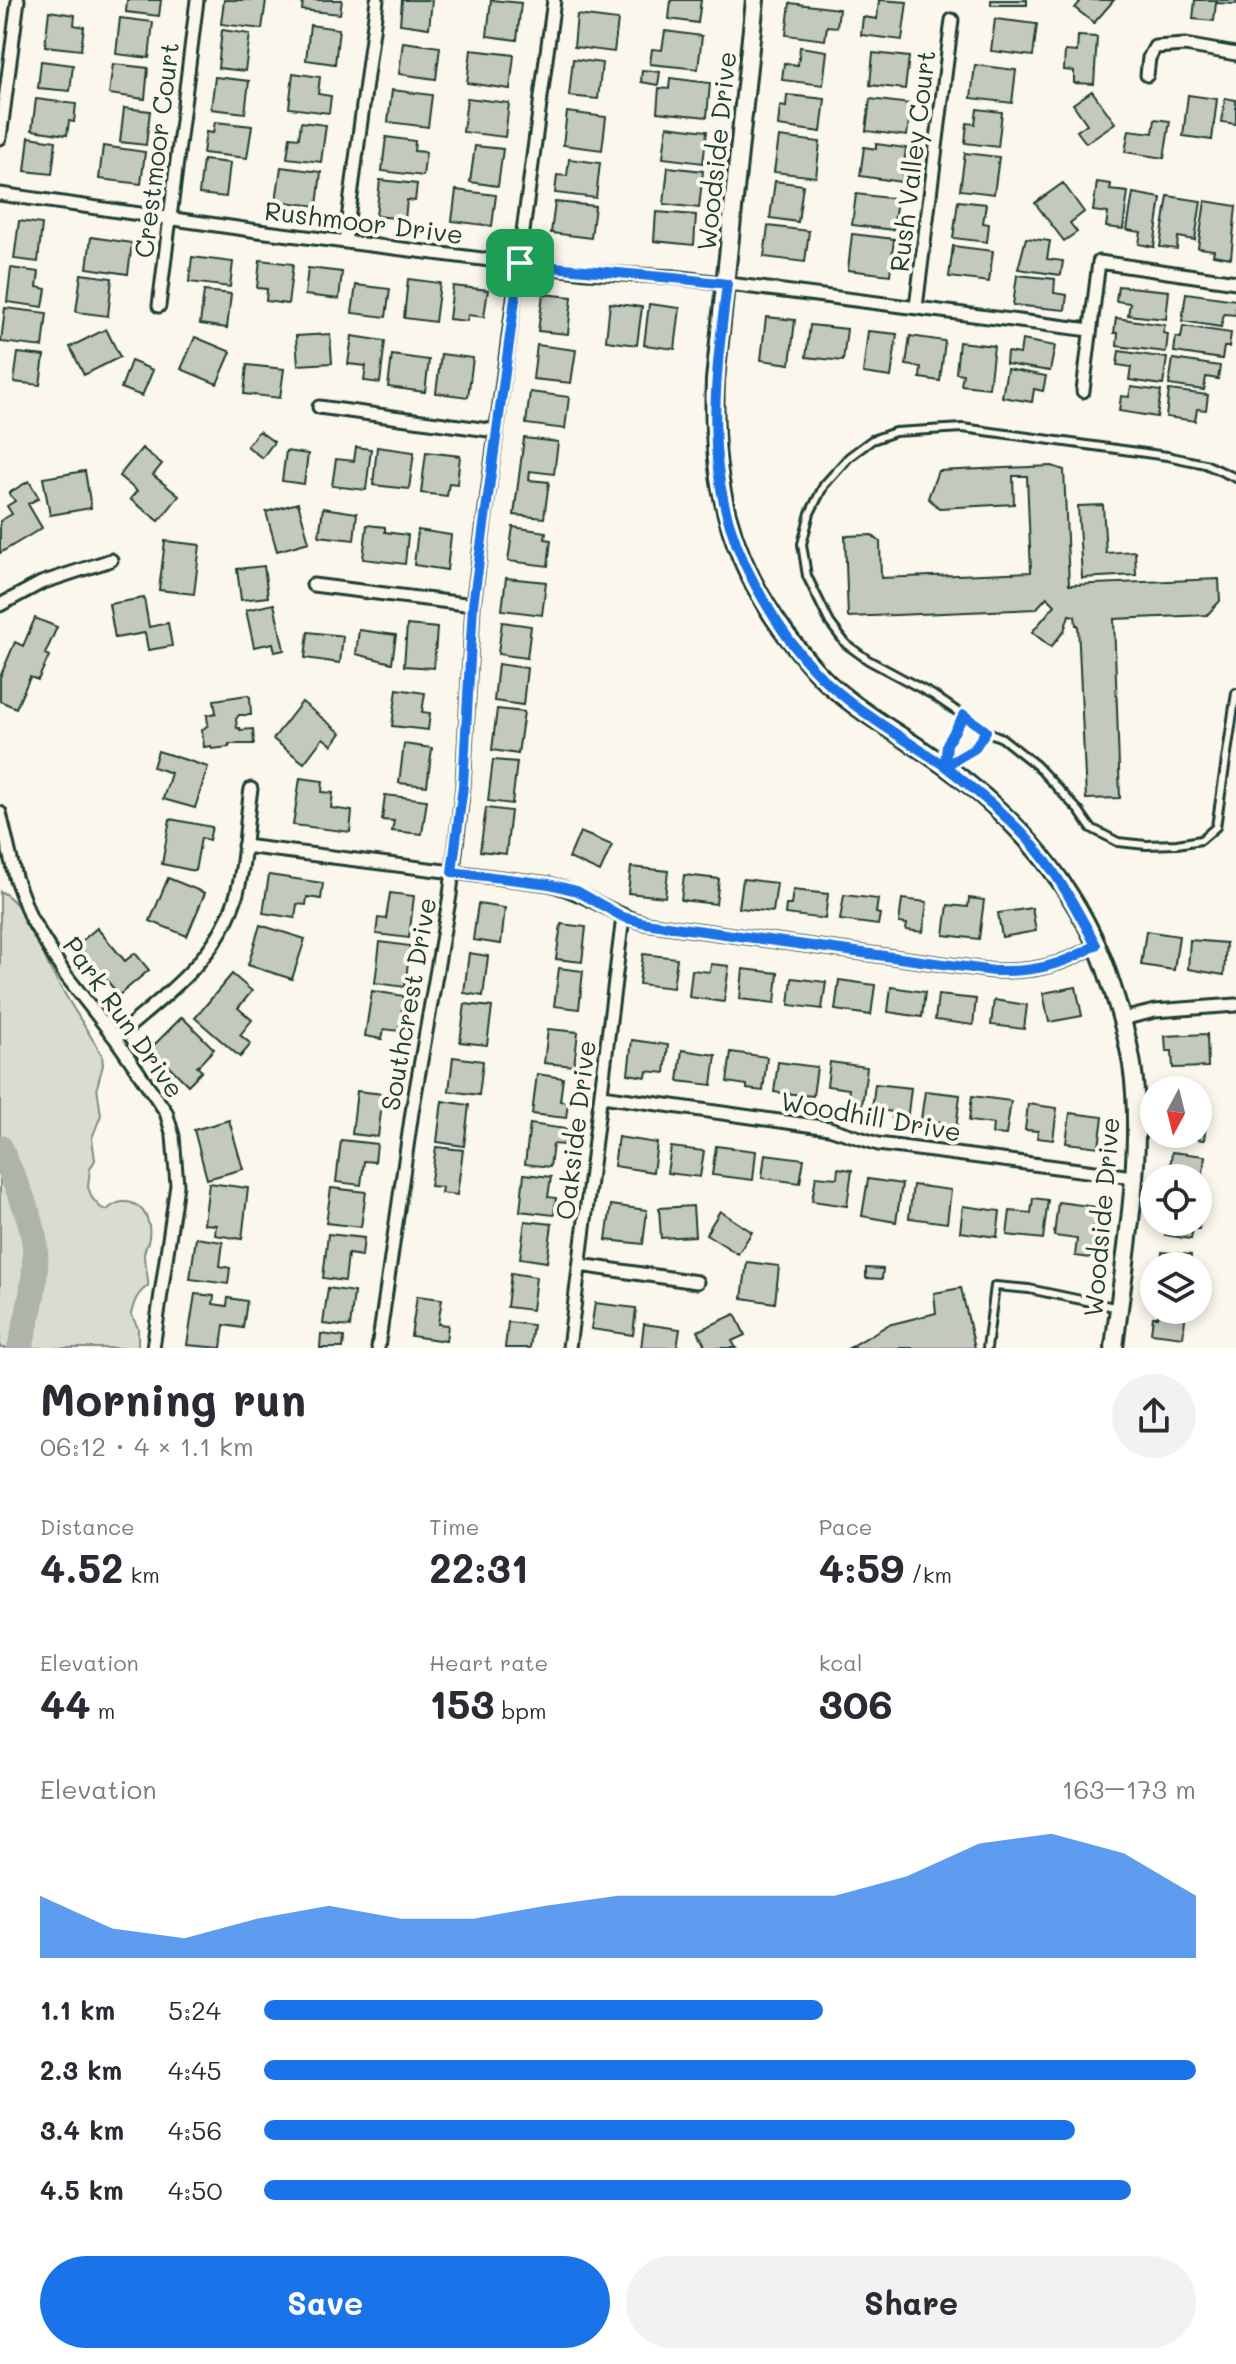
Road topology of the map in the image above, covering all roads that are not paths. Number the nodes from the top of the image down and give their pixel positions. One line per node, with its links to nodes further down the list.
1 (18, 0): 9 (street)
2 (197, 0): 11 (street, Crestmoor Court)
3 (377, 0): 12 (street)
4 (554, 0): 13 (street, Southcrest Drive)
5 (755, 0): 15 (street, Woodside Drive)
6 (952, 20): 17 (street, Rush Valley Court)
7 (1236, 54): 8 (street)
8 (1147, 75)
9 (0, 138)
10 (0, 194): 11 (street, Rushmoor Drive)
11 (171, 217): 12 (street, Rushmoor Drive); 16 (street, Crestmoor Court)
12 (345, 242): 13 (street, Rushmoor Drive)
13 (520, 263): 15 (street, Rushmoor Drive); 21 (street, Southcrest Drive)
14 (1236, 282): 18 (street)
15 (727, 284): 17 (street, Rushmoor Drive); 30 (street, Woodside Drive)
16 (159, 306)
17 (916, 307): 18 (street, Rushmoor Drive)
18 (1090, 330): 19 (street)
19 (1083, 391)
20 (319, 407): 21 (street)
21 (496, 431): 26 (street, Southcrest Drive)
22 (1236, 478): 28 (lane)
23 (111, 560): 25 (street)
24 (313, 585): 26 (street)
25 (0, 605)
26 (473, 605): 34 (street, Southcrest Drive)
27 (1236, 693): 29 (lane)
28 (964, 715): 29 (lane); 30 (lane)
29 (986, 731): 30 (lane)
30 (945, 766): 36 (street, Woodside Drive)
31 (251, 789): 33 (street)
32 (0, 813): 39 (street, Park Run Drive)
33 (244, 846): 34 (street); 39 (street)
34 (452, 872): 35 (street); 46 (street, Southcrest Drive)
35 (623, 917): 36 (street); 40 (street, Oakside Drive)
36 (1096, 945): 38 (street, Woodside Drive)
37 (1236, 1005): 38 (street)
38 (1122, 1019): 41 (street, Woodside Drive)
39 (115, 1038): 45 (street, Park Run Drive)
40 (602, 1096): 41 (street, Woodhill Drive); 42 (street, Oakside Drive)
41 (1133, 1177): 44 (street, Woodside Drive)
42 (580, 1265): 43 (street); 47 (street, Oakside Drive)
43 (697, 1282)
44 (1119, 1308): 48 (lane); 49 (street, Woodside Drive)
45 (153, 1348)
46 (378, 1348)
47 (569, 1348)
48 (987, 1348)
49 (1114, 1348)

